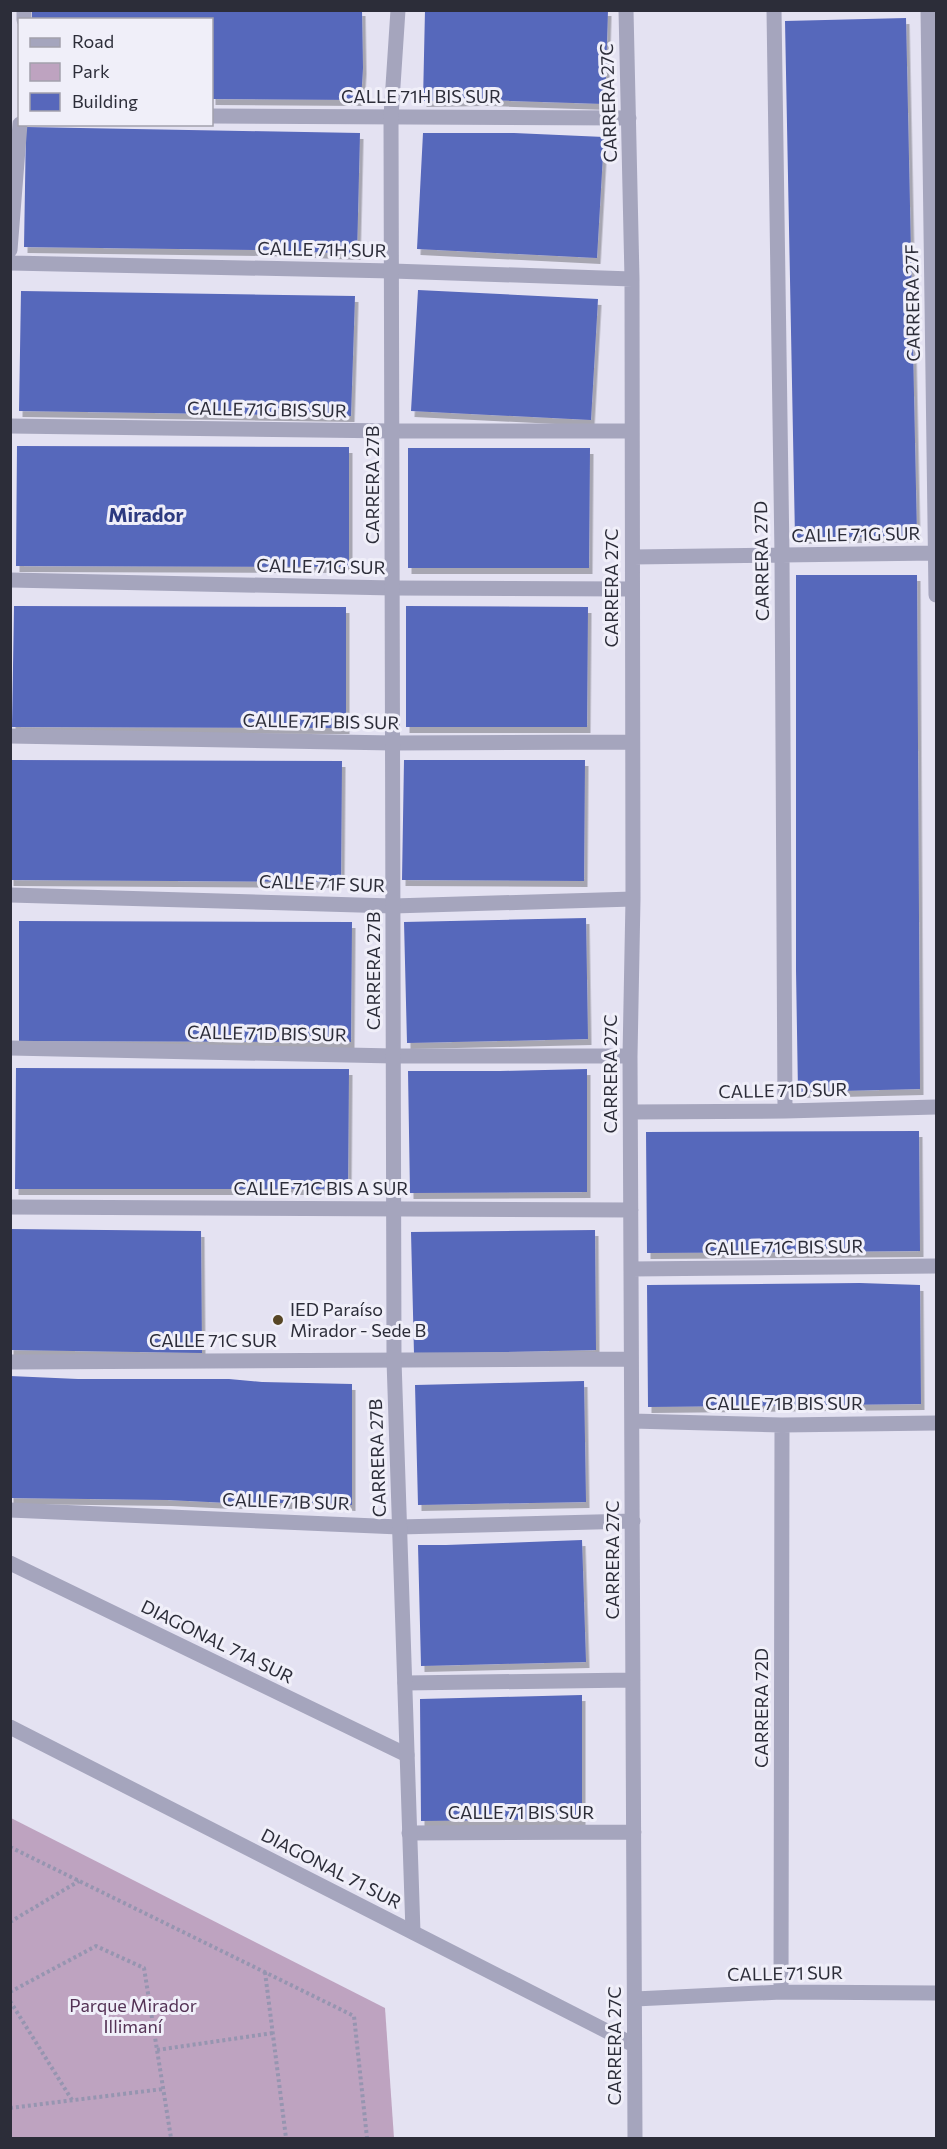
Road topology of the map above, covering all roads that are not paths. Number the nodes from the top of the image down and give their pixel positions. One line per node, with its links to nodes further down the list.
1 (398, 10): 6 (street, CARRERA 27B)
2 (626, 10): 7 (street, CARRERA 27C)
3 (774, 10): 18 (street, CARRERA 27D)
4 (928, 10): 16 (street, CARRERA 27F)
5 (213, 116): 6 (street, CALLE 71H BIS SUR)
6 (391, 116): 7 (street, CALLE 71H BIS SUR); 11 (street, CARRERA 27B)
7 (629, 118): 12 (street, CARRERA 27C)
8 (20, 126): 9 (street)
9 (10, 250)
10 (10, 263): 11 (street, CALLE 71H SUR)
11 (392, 271): 12 (street, CALLE 71H SUR); 14 (street, CARRERA 27B)
12 (632, 279): 15 (street, CARRERA 27C)
13 (10, 426): 14 (street, CALLE 71G BIS SUR)
14 (392, 431): 15 (street, CALLE 71G BIS SUR); 20 (street, CARRERA 27B)
15 (631, 431): 17 (street, CARRERA 27C)
16 (936, 553): 18 (street, CALLE 71G SUR); 22 (street, CARRERA 27F)
17 (633, 556): 18 (street, CALLE 71G SUR); 21 (street, CARRERA 27C)
18 (782, 556): 33 (street, CARRERA 27D)
19 (10, 580): 20 (street, CALLE 71G SUR)
20 (393, 588): 21 (street, CALLE 71G SUR); 25 (street, CARRERA 27B)
21 (631, 589): 24 (street, CARRERA 27C)
22 (936, 595)
23 (10, 736): 25 (street, CALLE 71F BIS SUR)
24 (632, 742): 25 (street, CALLE 71F BIS SUR); 27 (street, CARRERA 27C)
25 (393, 743): 28 (street, CARRERA 27B)
26 (10, 895): 28 (street, CALLE 71F SUR)
27 (633, 899): 28 (street, CALLE 71F SUR); 31 (street, CARRERA 27C)
28 (393, 906): 30 (street, CARRERA 27B)
29 (10, 1048): 30 (street, CALLE 71D BIS SUR)
30 (393, 1056): 31 (street, CALLE 71D BIS SUR); 36 (street, CARRERA 27B)
31 (630, 1056): 34 (street, CARRERA 27C)
32 (936, 1107): 33 (street, CALLE 71D SUR)
33 (785, 1111): 34 (street, CALLE 71D SUR)
34 (631, 1112): 37 (street, CARRERA 27C)
35 (10, 1207): 36 (street, CALLE 71C BIS A SUR)
36 (393, 1209): 37 (street, CALLE 71C BIS A SUR); 41 (street, CARRERA 27B)
37 (631, 1210): 39 (street, CARRERA 27C)
38 (936, 1266): 39 (street, CALLE 71C BIS SUR)
39 (631, 1269): 40 (street, CARRERA 27C)
40 (632, 1359): 41 (street, CALLE 71C SUR); 43 (street, CARRERA 27C)
41 (394, 1360): 42 (street, CALLE 71C SUR); 48 (street, CARRERA 27B)
42 (10, 1362)
43 (632, 1421): 45 (street, CALLE 71B BIS SUR); 47 (street, CARRERA 27C)
44 (936, 1423): 45 (street, CALLE 71B BIS SUR)
45 (782, 1425): 57 (street, CARRERA 72D)
46 (10, 1510): 48 (street, CALLE 71B SUR)
47 (633, 1521): 48 (street, CALLE 71B SUR); 50 (street, CARRERA 27C)
48 (399, 1527): 51 (street, CARRERA 27B)
49 (10, 1563): 53 (street, DIAGONAL 71A SUR)
50 (633, 1680): 51 (street); 54 (street, CARRERA 27C)
51 (405, 1683): 53 (street, CARRERA 27B)
52 (10, 1727): 56 (street, DIAGONAL 71 SUR)
53 (407, 1755): 55 (street, CARRERA 27B)
54 (633, 1832): 55 (street, CALLE 71 BIS SUR); 59 (street, CARRERA 27C)
55 (409, 1833): 56 (street, CARRERA 27B)
56 (413, 1932): 60 (street, DIAGONAL 71 SUR)
57 (781, 1992): 58 (street, CALLE 71 SUR); 59 (street, CALLE 71 SUR)
58 (936, 1993)
59 (635, 1999): 60 (street, CARRERA 27C)
60 (634, 2046): 61 (street, CARRERA 27C)
61 (635, 2139)

